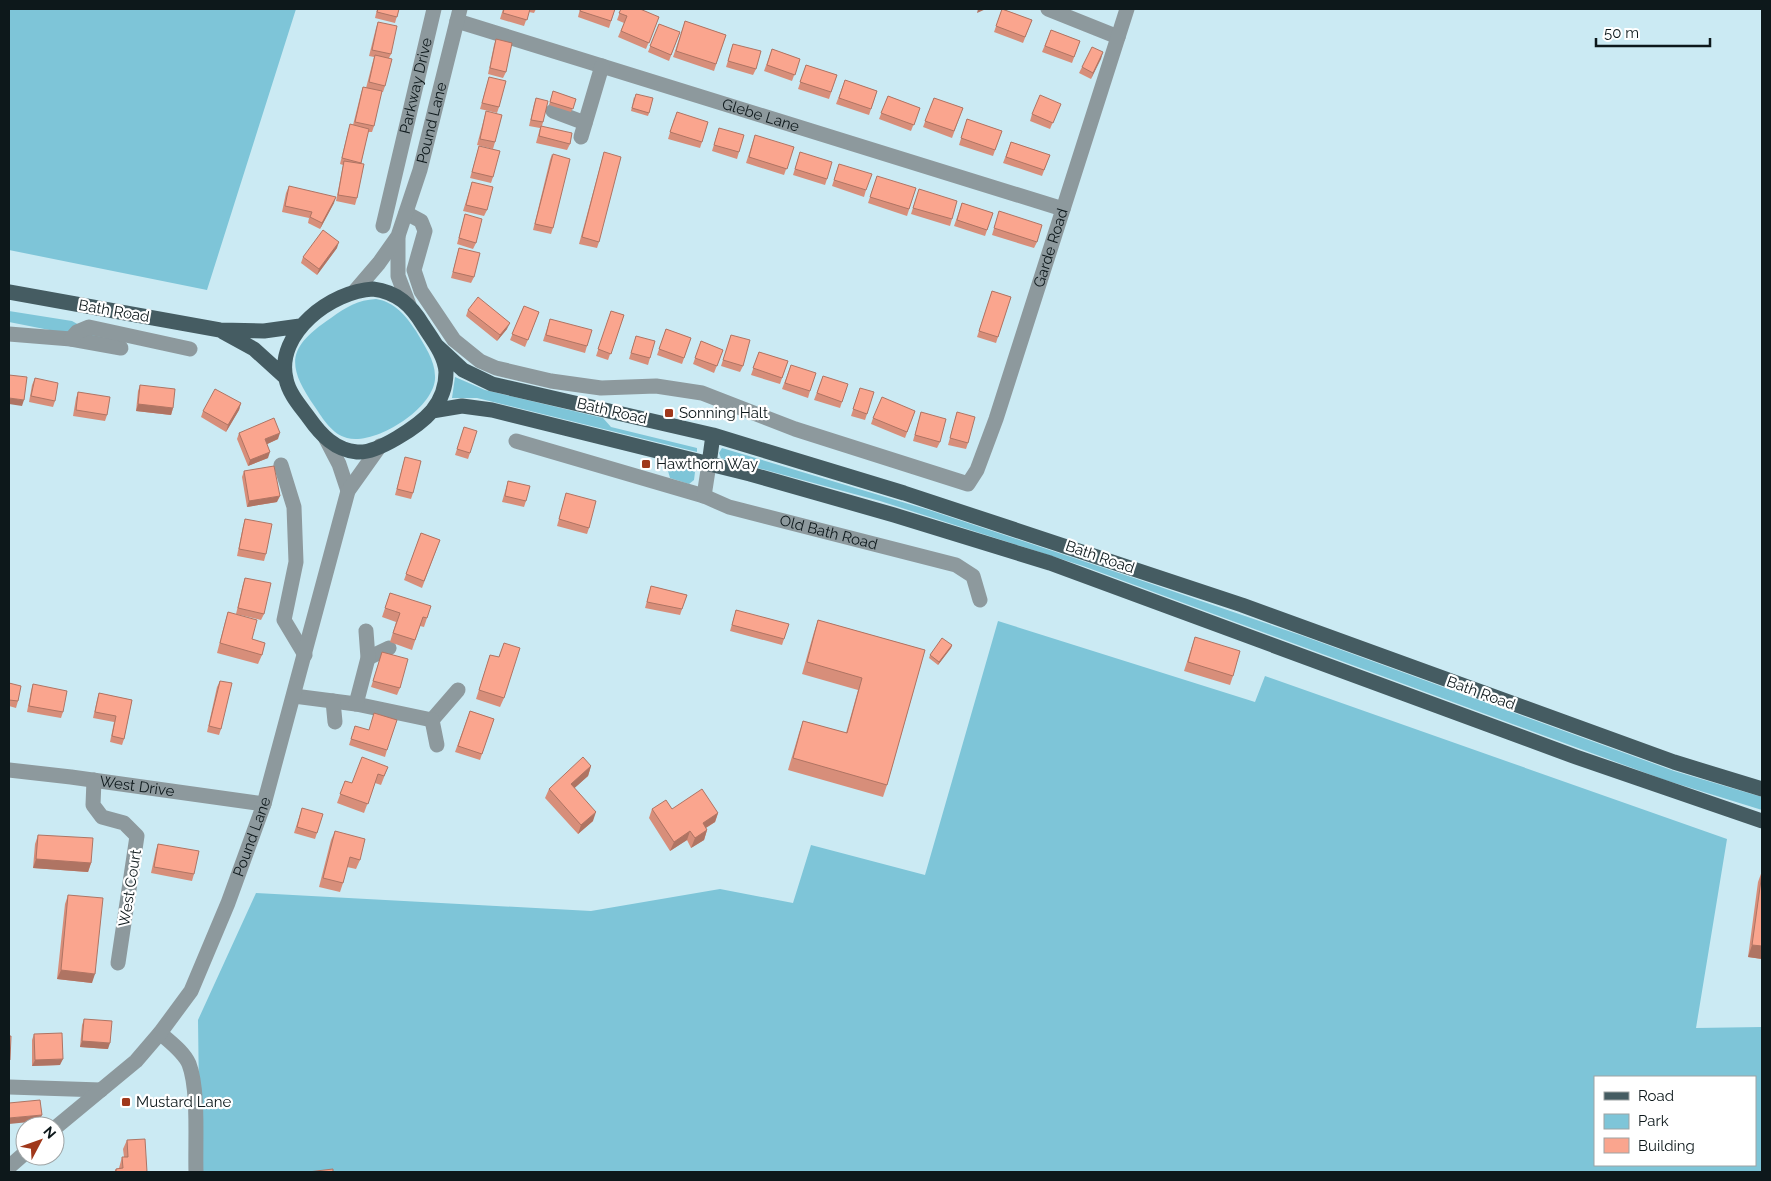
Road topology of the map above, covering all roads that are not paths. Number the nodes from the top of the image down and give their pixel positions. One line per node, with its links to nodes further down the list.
1 (434, 9): 8 (street, Parkway Drive)
2 (1048, 9): 5 (street)
3 (1127, 9): 5 (street, Garde Road)
4 (458, 15): 6 (street, Glebe Lane); 9 (street, Pound Lane)
5 (1118, 37): 10 (street, Garde Road)
6 (602, 66): 7 (street); 10 (street, Glebe Lane)
7 (553, 112)
8 (396, 162): 9 (street); 12 (street, Parkway Drive)
9 (420, 170): 11 (street, Pound Lane)
10 (1063, 209): 11 (street, Garde Road)
11 (406, 213): 13 (street, Pound Lane)
12 (383, 226)
13 (398, 236): 14 (street, Pound Lane); 16 (street, Pound Lane)
14 (355, 291): 16 (main road); 17 (main road)
15 (9, 292): 18 (main road, Bath Road)
16 (409, 305): 21 (main road)
17 (300, 326): 18 (main road, Bath Road); 24 (main road)
18 (220, 330): 24 (main road, Bath Road)
19 (9, 334): 20 (street)
20 (71, 340): 22 (street); 23 (street)
21 (436, 345): 25 (main road); 26 (main road, Bath Road)
22 (121, 348)
23 (190, 349)
24 (286, 378): 27 (main road)
25 (432, 411): 29 (main road); 30 (main road, Bath Road)
26 (713, 435): 30 (main road); 48 (main road, Bath Road)
27 (326, 439): 29 (main road); 32 (street)
28 (516, 442): 33 (street, Old Bath Road)
29 (380, 446): 32 (street, Pound Lane)
30 (709, 464): 33 (street); 50 (main road, Bath Road)
31 (281, 466): 37 (street)
32 (348, 491): 37 (street, Pound Lane)
33 (704, 496): 34 (street, Old Bath Road)
34 (980, 600)
35 (366, 631): 38 (street)
36 (389, 648): 38 (street)
37 (305, 655): 40 (street, Pound Lane)
38 (368, 658): 42 (street)
39 (458, 690): 43 (street)
40 (294, 696): 41 (street); 49 (street, Pound Lane)
41 (333, 701): 42 (street); 44 (street)
42 (356, 704): 43 (street)
43 (432, 720): 45 (street)
44 (335, 722)
45 (437, 745)
46 (9, 770): 47 (street, West Drive)
47 (94, 780): 49 (street, West Drive); 51 (street, West Court)
48 (1762, 789)
49 (264, 804): 52 (street, Pound Lane)
50 (1762, 820)
51 (118, 962)
52 (160, 1033): 54 (street, Pound Lane); 56 (street)
53 (9, 1087): 54 (street)
54 (101, 1090): 55 (street, Pound Lane)
55 (65, 1120)
56 (196, 1172)

